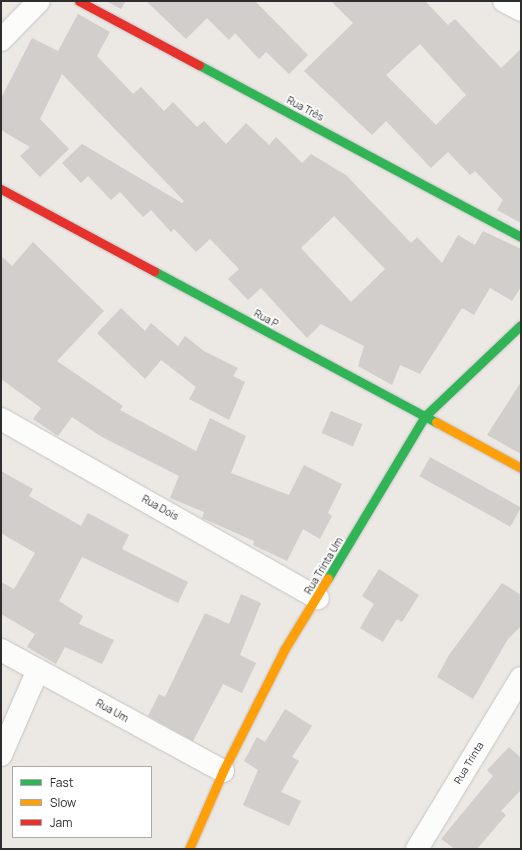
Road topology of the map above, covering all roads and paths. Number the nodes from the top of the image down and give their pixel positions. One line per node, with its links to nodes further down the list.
1 (39, 1): 5 (street)
2 (79, 1): 7 (street, Rua Três)
3 (504, 1): 4 (street)
4 (521, 10)
5 (1, 40)
6 (1, 189): 9 (street, Rua P)
7 (521, 237)
8 (521, 325): 9 (street, Rua Trinta Um)
9 (424, 416): 11 (street, Rua P); 12 (street, Rua Trinta Um)
10 (1, 419): 12 (street, Rua Dois)
11 (521, 468)
12 (318, 598): 17 (street, Rua Trinta Um)
13 (1, 650): 14 (street, Rua Um)
14 (38, 670): 16 (street); 17 (street, Rua Um)
15 (521, 678): 19 (street, Rua Trinta)
16 (1, 755)
17 (223, 772): 18 (street, Rua Trinta Um)
18 (189, 849)
19 (417, 849)

